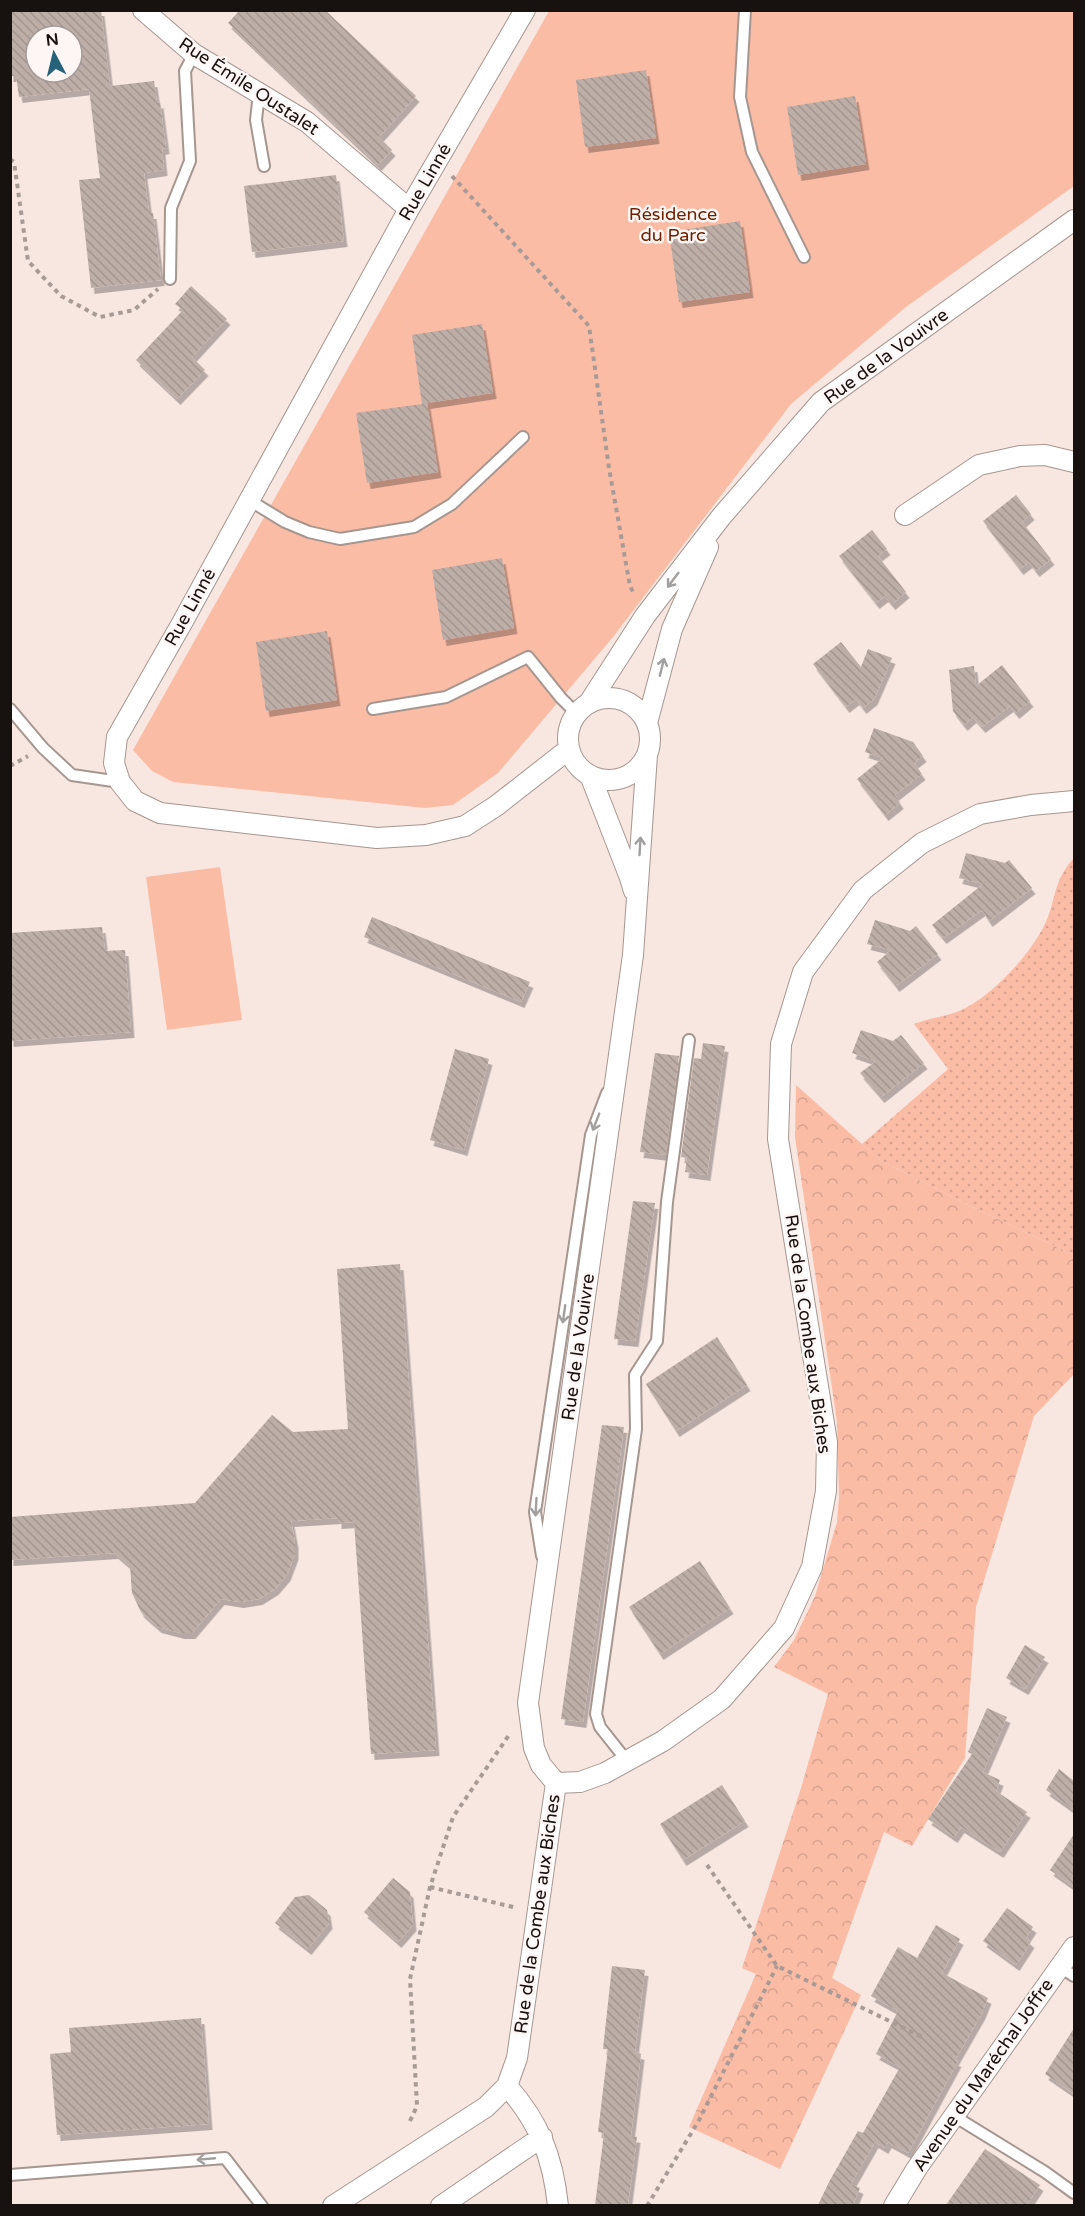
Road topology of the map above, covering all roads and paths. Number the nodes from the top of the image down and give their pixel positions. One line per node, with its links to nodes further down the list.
1 (143, 10): 4 (street, Rue Émile Oustalet)
2 (525, 10): 7 (street, Rue Linné)
3 (745, 10): 11 (lane)
4 (194, 54): 5 (street, Rue Émile Oustalet); 12 (lane)
5 (259, 93): 8 (lane); 9 (street, Rue Émile Oustalet)
6 (10, 159): 12 (path)
7 (436, 160): 9 (street, Rue Linné); 18 (path)
8 (264, 166)
9 (409, 208): 15 (street, Rue Linné)
10 (1074, 220): 17 (street, Rue de la Vouivre)
11 (804, 256)
12 (170, 279)
13 (523, 437): 15 (lane)
14 (1074, 462): 16 (street)
15 (249, 500): 26 (street, Rue Linné)
16 (905, 515)
17 (721, 517): 18 (street, Rue de la Vouivre, one-way to 18); 22 (street, Rue de la Vouivre, one-way to 17)
18 (645, 616): 19 (street, Rue de la Vouivre)
19 (582, 708): 21 (lane); 22 (street); 23 (street)
20 (10, 709): 26 (lane)
21 (373, 709)
22 (647, 723): 24 (street)
23 (569, 749): 25 (street); 26 (street)
24 (647, 755): 25 (street); 28 (street, Rue de la Vouivre, one-way to 24)
25 (590, 775): 28 (street, Rue de la Vouivre)
26 (120, 782)
27 (1074, 801): 31 (street, Rue de la Combe aux Biches)
28 (637, 905): 32 (street, Rue de la Vouivre)
29 (689, 1040): 31 (lane)
30 (509, 1735): 34 (path)
31 (627, 1761): 32 (street, Rue de la Combe aux Biches)
32 (556, 1783): 35 (street, Rue de la Combe aux Biches)
33 (707, 1865): 37 (path)
34 (430, 1887): 35 (path); 42 (path)
35 (537, 1912): 40 (street, Rue de la Combe aux Biches)
36 (1074, 1947): 38 (street, Avenue du Maréchal Joffre)
37 (777, 1966): 39 (path); 50 (path)
38 (1067, 1972): 41 (street, Avenue du Maréchal Joffre)
39 (922, 2037)
40 (507, 2086): 43 (street); 47 (street)
41 (954, 2116): 45 (lane); 51 (street, Avenue du Maréchal Joffre)
42 (410, 2121)
43 (543, 2137): 48 (street); 49 (street)
44 (10, 2175): 46 (lane, one-way to 44)
45 (1074, 2193)
46 (262, 2205)
47 (333, 2205)
48 (441, 2205)
49 (558, 2205)
50 (647, 2205)
51 (894, 2205)

